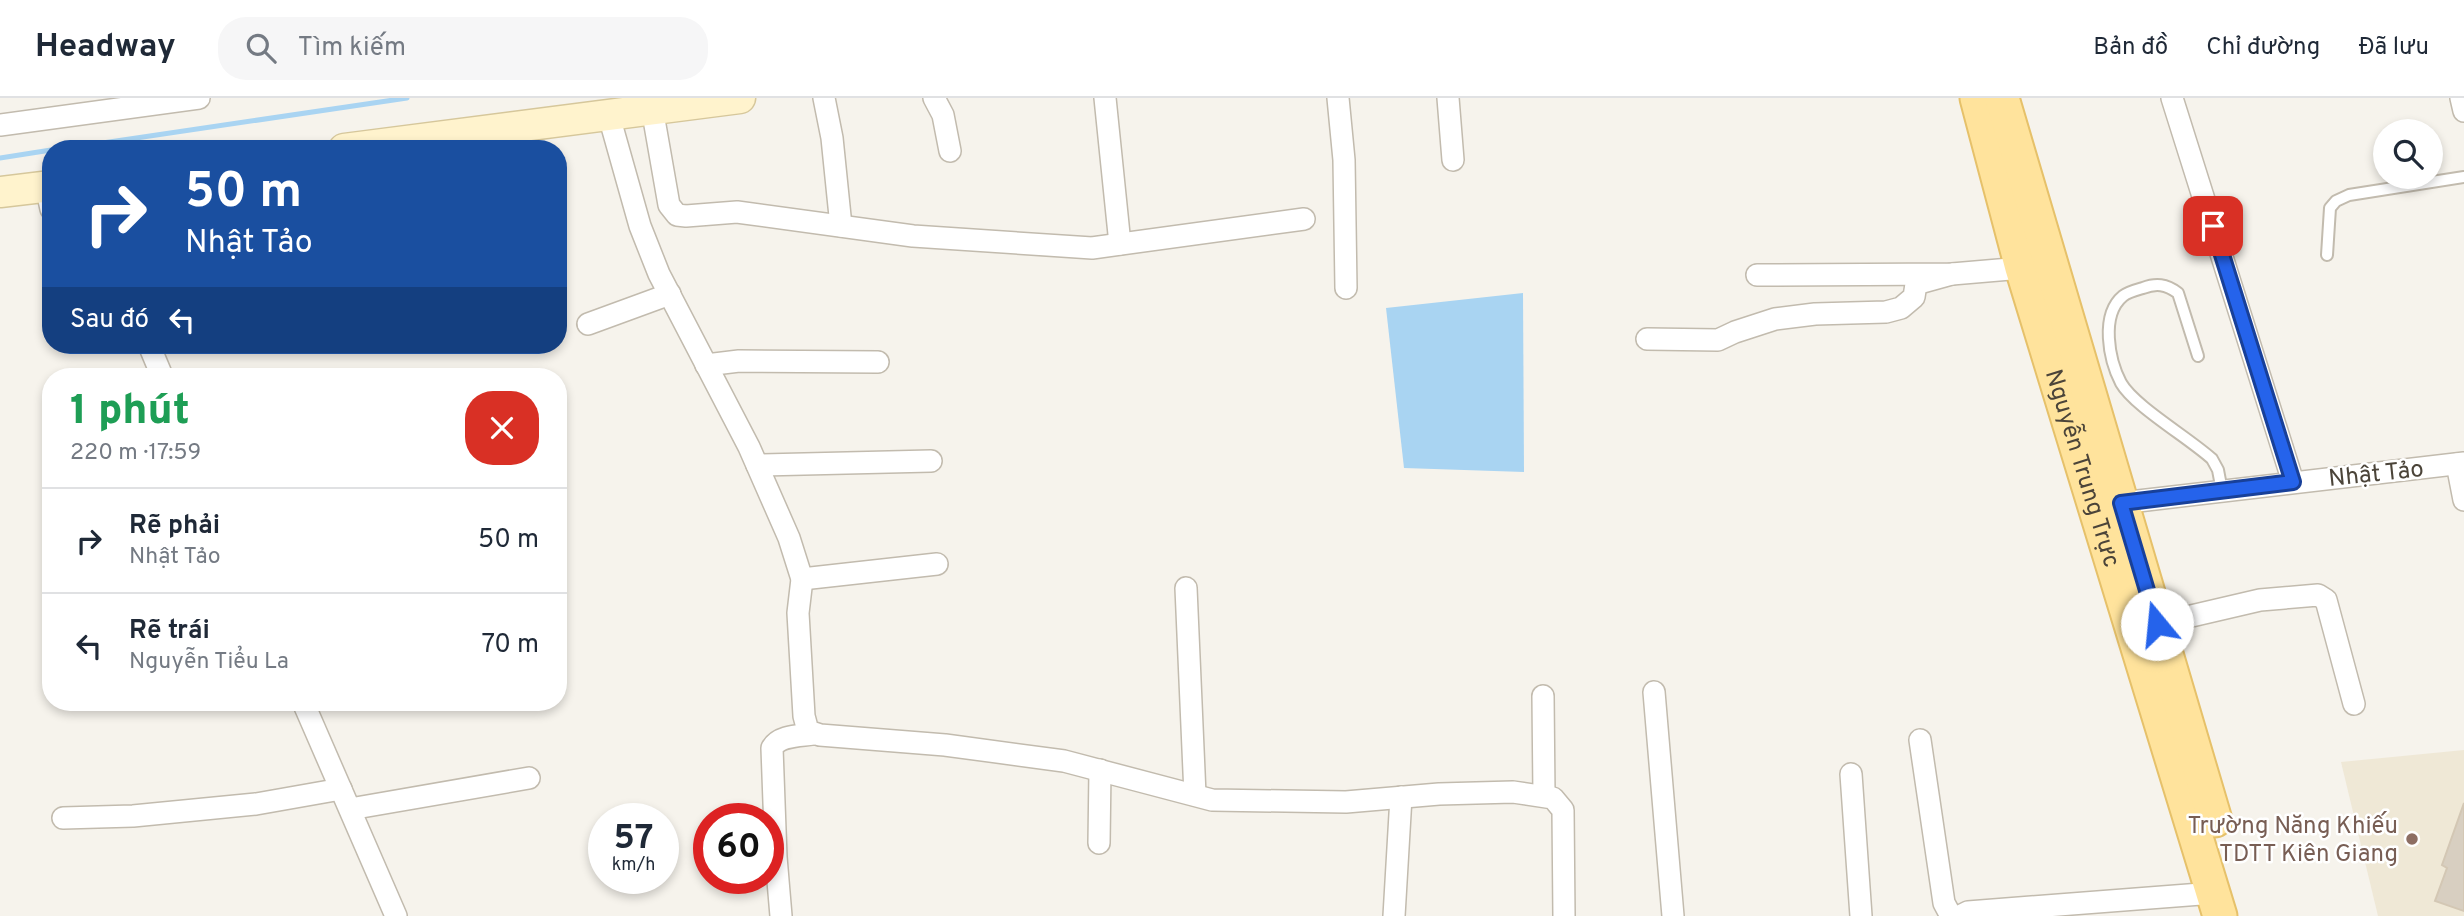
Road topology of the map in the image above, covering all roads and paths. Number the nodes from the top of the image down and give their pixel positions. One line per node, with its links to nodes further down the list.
1 (200, 98): 15 (street)
2 (740, 98): 12 (street)
3 (824, 98): 23 (street)
4 (934, 98): 17 (street)
5 (1105, 98): 24 (street)
6 (1338, 98): 29 (street)
7 (1448, 98): 18 (street)
8 (1977, 98): 26 (main road, Nguyễn Trung Trực)
9 (2002, 98): 42 (main road, Nguyễn Trung Trực)
10 (2172, 98): 39 (street)
11 (2461, 98): 13 (street)
12 (652, 108): 14 (street); 23 (street)
13 (2464, 111)
14 (609, 116): 16 (street); 30 (street)
15 (0, 125)
16 (434, 140)
17 (950, 151)
18 (1453, 160)
19 (2464, 177): 25 (lane)
20 (0, 192): 21 (street)
21 (42, 194)
22 (1304, 219): 24 (street)
23 (841, 226): 24 (street)
24 (1119, 244)
25 (2327, 255)
26 (2022, 268): 27 (street); 42 (main road, Nguyễn Trung Trực)
27 (1952, 274): 28 (street); 32 (street)
28 (1757, 275)
29 (1346, 288)
30 (670, 294): 31 (street); 35 (street)
31 (588, 324)
32 (1647, 339)
33 (2198, 356): 40 (lane)
34 (878, 362): 35 (street)
35 (706, 365): 38 (street)
36 (931, 461): 38 (street)
37 (2460, 463): 39 (street, Nhật Tảo); 41 (street)
38 (757, 464): 44 (street)
39 (2293, 482): 40 (street, Nhật Tảo)
40 (2222, 491): 42 (street, Nhật Tảo)
41 (2464, 500)
42 (2108, 506): 46 (main road, Nguyễn Trung Trực); 63 (main road, Nguyễn Trung Trực)
43 (937, 564): 44 (street)
44 (802, 579): 51 (street)
45 (1186, 588): 58 (street)
46 (2157, 624): 49 (street); 72 (main road, Nguyễn Trung Trực)
47 (1654, 692): 68 (street)
48 (1544, 696): 57 (street)
49 (2354, 704)
50 (307, 711): 56 (street)
51 (813, 734): 53 (street); 65 (street)
52 (1920, 740): 70 (street)
53 (1100, 770): 58 (street); 62 (street)
54 (1851, 774): 69 (street)
55 (529, 778): 60 (street)
56 (341, 789): 60 (street); 61 (street)
57 (1544, 795): 59 (street); 67 (street)
58 (1195, 796): 59 (street)
59 (1401, 797): 66 (street)
60 (350, 809): 64 (street)
61 (62, 818)
62 (1099, 844)
63 (2217, 904): 71 (street)
64 (396, 916)
65 (782, 916)
66 (1394, 916)
67 (1564, 916)
68 (1673, 916)
69 (1861, 916)
70 (1951, 916)
71 (1959, 916)
72 (2243, 916)

